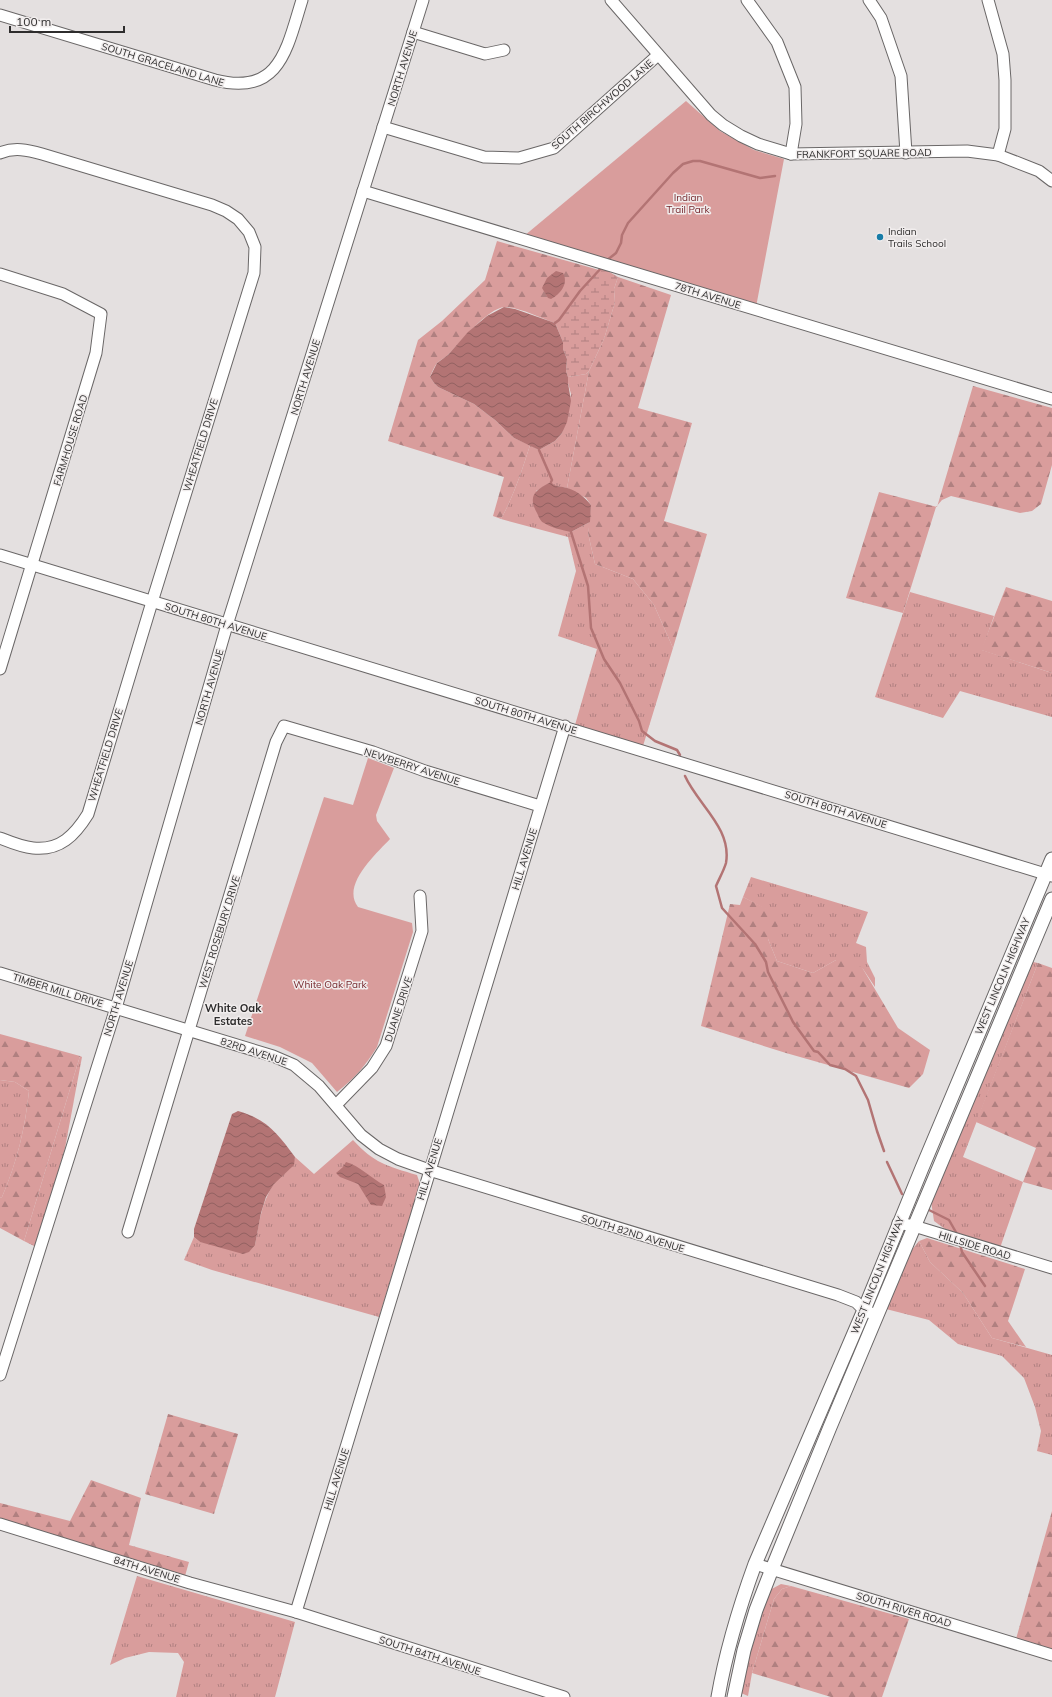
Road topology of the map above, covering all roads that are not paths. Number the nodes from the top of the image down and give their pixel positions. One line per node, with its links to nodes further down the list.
1 (302, 0): 7 (street, SOUTH GRACELAND LANE)
2 (423, 0): 8 (street, NORTH AVENUE)
3 (611, 0): 10 (street, FRANKFORT SQUARE ROAD)
4 (747, 0): 14 (street)
5 (869, 0): 13 (street)
6 (988, 0): 15 (street)
7 (0, 15)
8 (413, 32): 9 (street); 11 (street, NORTH AVENUE)
9 (504, 50)
10 (658, 56): 11 (street, SOUTH BIRCHWOOD LANE); 14 (street, FRANKFORT SQUARE ROAD)
11 (383, 127): 17 (street, NORTH AVENUE)
12 (0, 153): 22 (street, WHEATFIELD DRIVE)
13 (906, 153): 14 (street, FRANKFORT SQUARE ROAD); 15 (street, FRANKFORT SQUARE ROAD)
14 (791, 154)
15 (998, 155): 16 (street, FRANKFORT SQUARE ROAD)
16 (1052, 182)
17 (364, 191): 19 (street, 78TH AVENUE); 23 (street, NORTH AVENUE)
18 (0, 274): 21 (street, FARMHOUSE ROAD)
19 (1052, 400)
20 (0, 555): 21 (street, SOUTH 80TH AVENUE)
21 (31, 565): 22 (street, SOUTH 80TH AVENUE); 24 (street, FARMHOUSE ROAD)
22 (152, 602): 23 (street, SOUTH 80TH AVENUE); 28 (street, WHEATFIELD DRIVE)
23 (227, 625): 26 (street, SOUTH 80TH AVENUE); 34 (street, NORTH AVENUE)
24 (0, 669)
25 (284, 726): 27 (street, NEWBERRY AVENUE); 35 (street, WEST ROSEBURY DRIVE)
26 (565, 726): 27 (street, HILL AVENUE); 30 (street, SOUTH 80TH AVENUE)
27 (540, 806): 37 (street, HILL AVENUE)
28 (0, 838)
29 (1052, 859): 30 (main road, WEST LINCOLN HIGHWAY)
30 (1049, 875): 38 (main road, WEST LINCOLN HIGHWAY)
31 (420, 896): 36 (street, DUANE DRIVE)
32 (1052, 899): 39 (main road, WEST LINCOLN HIGHWAY)
33 (0, 973): 34 (street, TIMBER MILL DRIVE)
34 (116, 1008): 35 (street, 82RD AVENUE); 44 (street, NORTH AVENUE)
35 (190, 1031): 36 (street, 82RD AVENUE); 40 (street, WEST ROSEBURY DRIVE)
36 (336, 1105): 37 (street, 82RD AVENUE)
37 (429, 1170): 42 (street, SOUTH 82ND AVENUE); 48 (street, HILL AVENUE)
38 (898, 1223): 39 (street, HILLSIDE ROAD); 42 (main road, WEST LINCOLN HIGHWAY)
39 (914, 1226): 41 (street, HILLSIDE ROAD); 43 (main road, WEST LINCOLN HIGHWAY)
40 (128, 1232)
41 (1052, 1268)
42 (864, 1310): 43 (street, SOUTH 82ND AVENUE); 46 (main road, WEST LINCOLN HIGHWAY)
43 (877, 1315): 47 (main road, WEST LINCOLN HIGHWAY)
44 (0, 1375)
45 (0, 1524): 48 (street, 84TH AVENUE)
46 (755, 1564): 47 (street, SOUTH RIVER ROAD); 51 (main road, WEST LINCOLN HIGHWAY)
47 (772, 1569): 49 (street, SOUTH RIVER ROAD); 52 (main road, WEST LINCOLN HIGHWAY)
48 (296, 1612): 50 (street, SOUTH 84TH AVENUE)
49 (1052, 1655)
50 (564, 1697)
51 (718, 1697)
52 (734, 1697)

